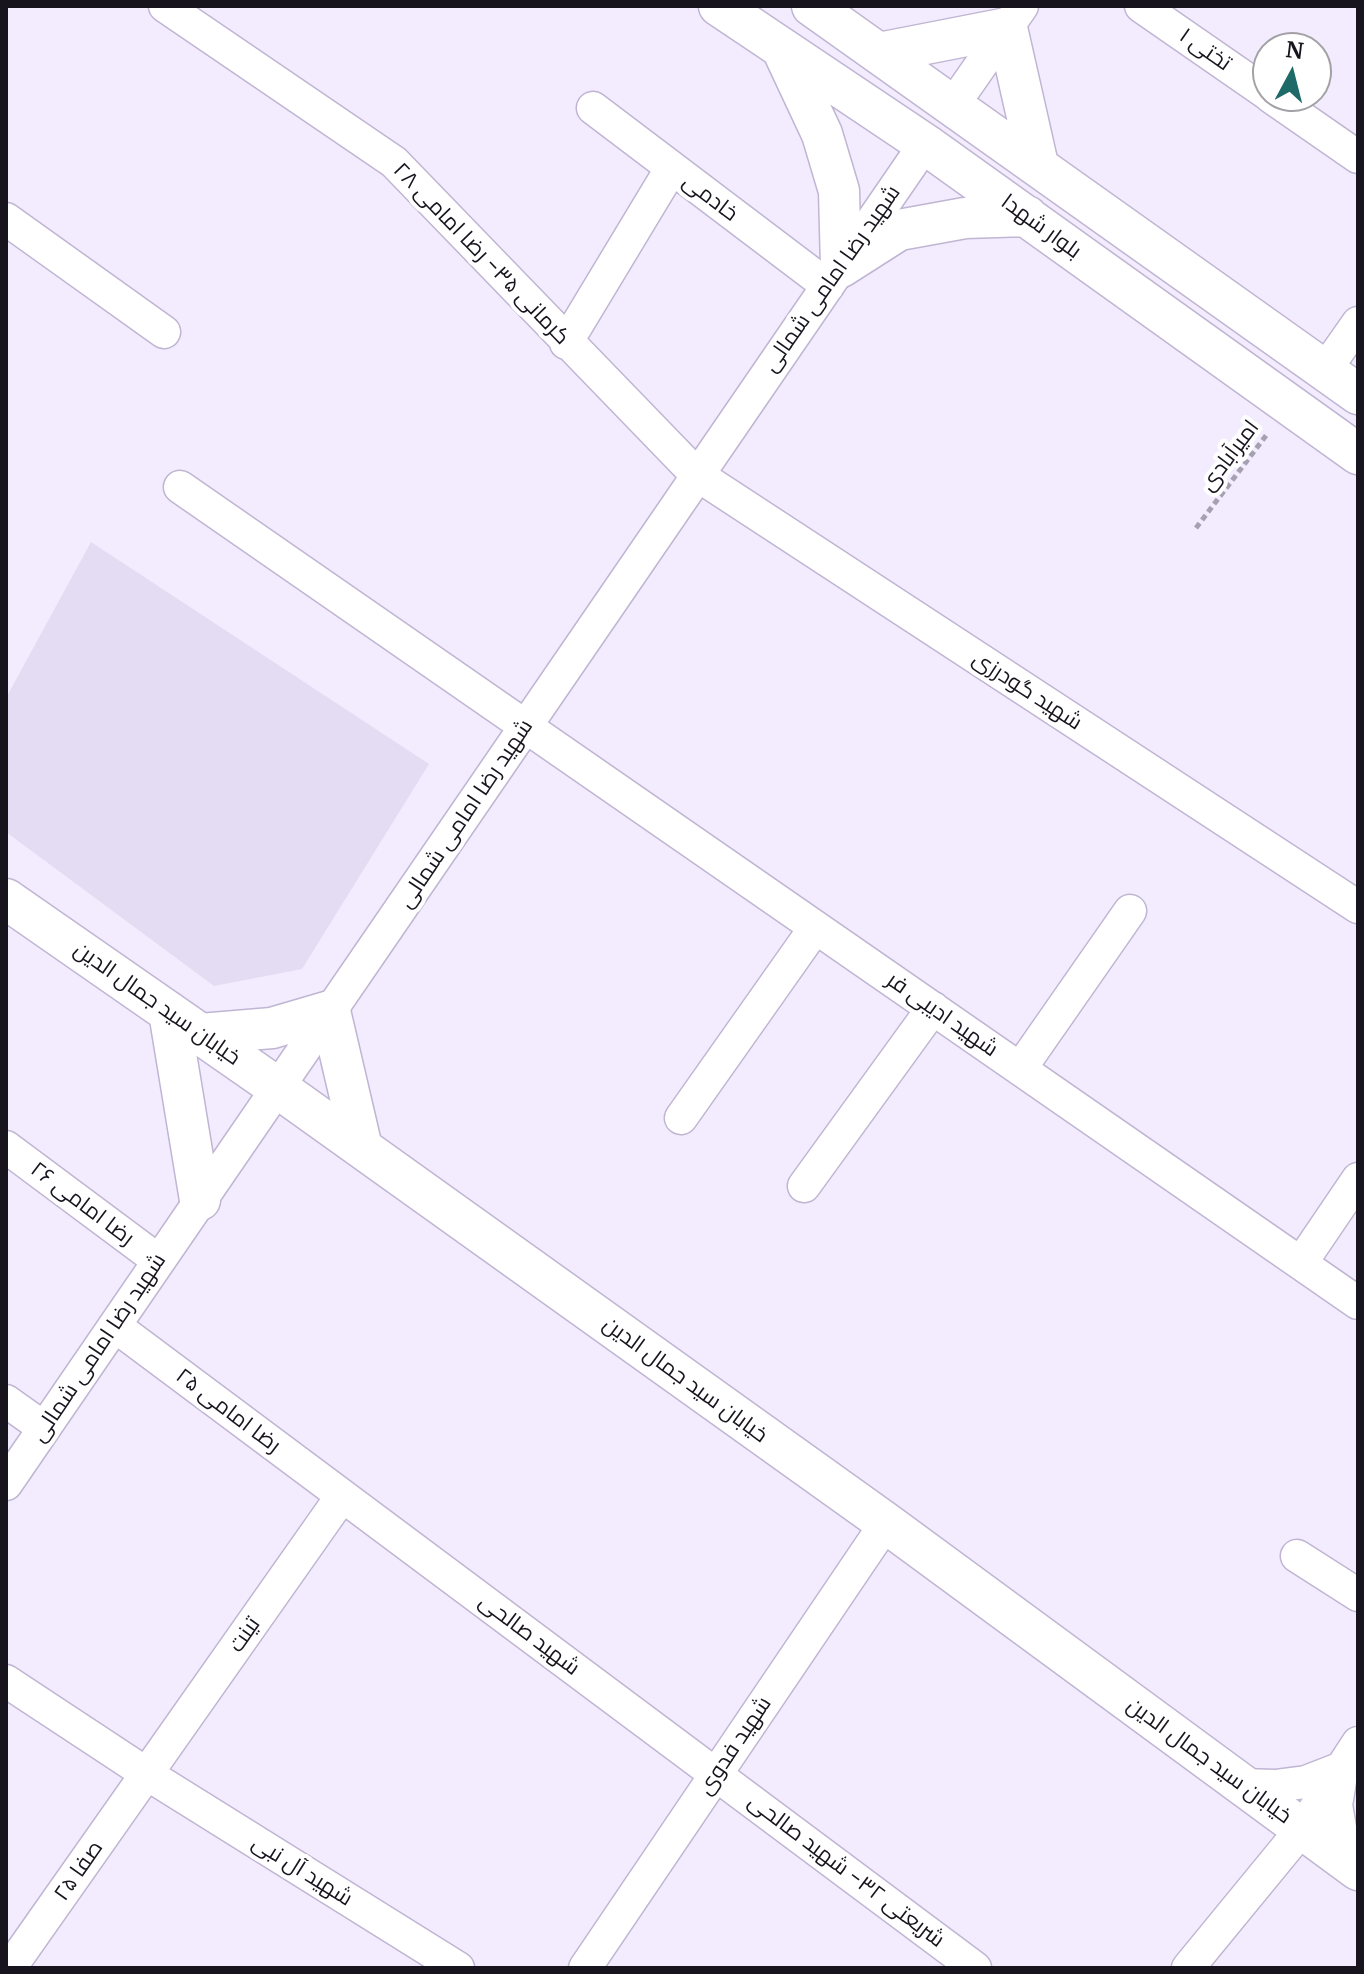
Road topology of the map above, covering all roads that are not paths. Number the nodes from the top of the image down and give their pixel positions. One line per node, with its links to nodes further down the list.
1 (165, 6): 21 (street, کرمانی ۳۵- رضا امامی ۲۸)
2 (719, 6): 6 (main road, بلوار شهدا)
3 (812, 6): 7 (main road)
4 (1141, 6): 8 (street, تختی ١)
5 (1014, 17): 7 (main road); 9 (street); 14 (main road)
6 (784, 53): 12 (main road, بلوار شهدا); 18 (main road)
7 (879, 53): 9 (main road)
8 (1252, 83)
9 (953, 105): 12 (main road); 14 (main road)
10 (593, 108): 15 (street, خادمی)
11 (1293, 112): 13 (street, تختی ١)
12 (925, 144): 16 (main road, بلوار شهدا); 18 (street, شهید رضا امامی شمالی)
13 (1358, 157)
14 (1038, 165): 22 (main road)
15 (671, 169): 18 (street, خادمی); 21 (street)
16 (1027, 216): 18 (main road); 24 (main road, بلوار شهدا)
17 (6, 219): 20 (street)
18 (835, 276): 25 (street, شهید رضا امامی شمالی)
19 (1358, 323): 22 (street)
20 (164, 332)
21 (566, 343): 25 (street, کرمانی ۳۵- رضا امامی ۲۸)
22 (1325, 370): 23 (main road)
23 (1358, 394)
24 (1358, 454)
25 (696, 474): 27 (street, شهید رضا امامی شمالی); 29 (street, شهید گودرزی)
26 (180, 487): 27 (street, شهید ادیبی فر)
27 (526, 726): 31 (street, شهید ادیبی فر); 33 (street, شهید رضا امامی شمالی)
28 (6, 899): 34 (main road, خیابان سید جمال الدین)
29 (1358, 907)
30 (1130, 911): 35 (street)
31 (815, 928): 32 (street, شهید ادیبی فر); 37 (street)
32 (933, 1008): 35 (street, شهید ادیبی فر); 41 (street)
33 (330, 1011): 34 (main road); 36 (street, شهید رضا امامی شمالی); 39 (main road)
34 (184, 1023): 36 (main road, خیابان سید جمال الدین); 42 (main road)
35 (1020, 1069): 44 (street, شهید ادیبی فر)
36 (278, 1088): 39 (main road, خیابان سید جمال الدین); 42 (street, شهید رضا امامی شمالی)
37 (681, 1118)
38 (6, 1147): 43 (street, رضا امامی ۲۶)
39 (362, 1148): 51 (main road, خیابان سید جمال الدین)
40 (1358, 1179): 44 (street)
41 (804, 1186)
42 (200, 1200): 43 (street, شهید رضا امامی شمالی)
43 (159, 1261): 46 (street, شهید رضا امامی شمالی)
44 (1301, 1263): 45 (street, شهید ادیبی فر)
45 (1358, 1303)
46 (115, 1326): 48 (street, شهید رضا امامی شمالی); 50 (street, رضا امامی ۲۵)
47 (6, 1401): 48 (street)
48 (44, 1428): 49 (street, شهید رضا امامی شمالی)
49 (6, 1484)
50 (342, 1496): 56 (street, تینت); 57 (street, شهید صالحی)
51 (886, 1523): 57 (street, شهید فدوی); 58 (main road, خیابان سید جمال الدین)
52 (1297, 1556): 53 (street)
53 (1358, 1595)
54 (6, 1681): 56 (street, شهید آل نبی)
55 (1350, 1755): 58 (street); 59 (street); 60 (street)
56 (147, 1774): 61 (street, صفا ۲۵); 62 (street, شهید آل نبی)
57 (716, 1774): 63 (street, شهید فدوی); 64 (street, شریعتی ۳۲- شهید صالحی)
58 (1241, 1785): 59 (main road, خیابان سید جمال الدین)
59 (1302, 1829): 60 (main road, خیابان سید جمال الدین); 65 (street)
60 (1357, 1869)
61 (10, 1968)
62 (458, 1968)
63 (585, 1968)
64 (975, 1968)
65 (1188, 1968)

